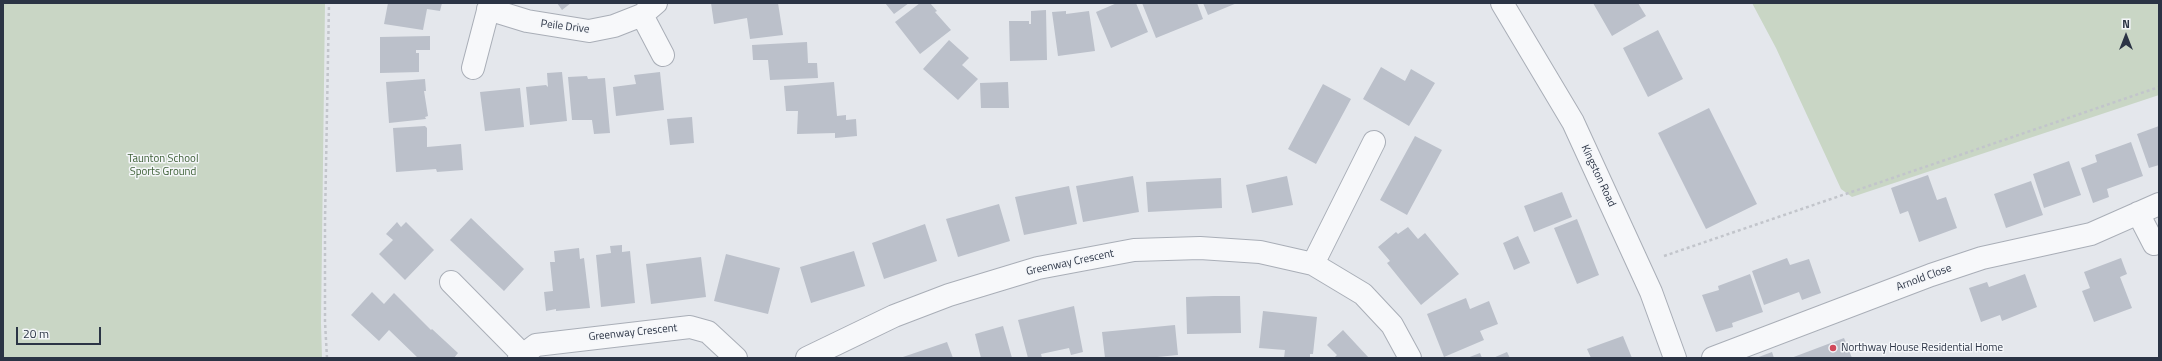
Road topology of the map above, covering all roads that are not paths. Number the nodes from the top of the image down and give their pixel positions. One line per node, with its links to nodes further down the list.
1 (1502, 3): 17 (street, Kingston Road)
2 (489, 6): 3 (street, Peile Drive); 5 (street, Peile Drive)
3 (649, 9): 4 (street, Peile Drive)
4 (663, 55)
5 (473, 68)
6 (1374, 142): 10 (street)
7 (2159, 204): 8 (street, Arnold Close)
8 (2138, 213): 9 (street); 18 (street, Arnold Close)
9 (2154, 244)
10 (1313, 264): 12 (street, Greenway Crescent); 16 (street, Greenway Crescent)
11 (451, 282): 13 (street, Greenway Crescent)
12 (841, 350): 15 (street, Greenway Crescent)
13 (520, 356): 14 (street, Greenway Crescent)
14 (736, 358)
15 (807, 358)
16 (1410, 358)
17 (1674, 358)
18 (1713, 358)

